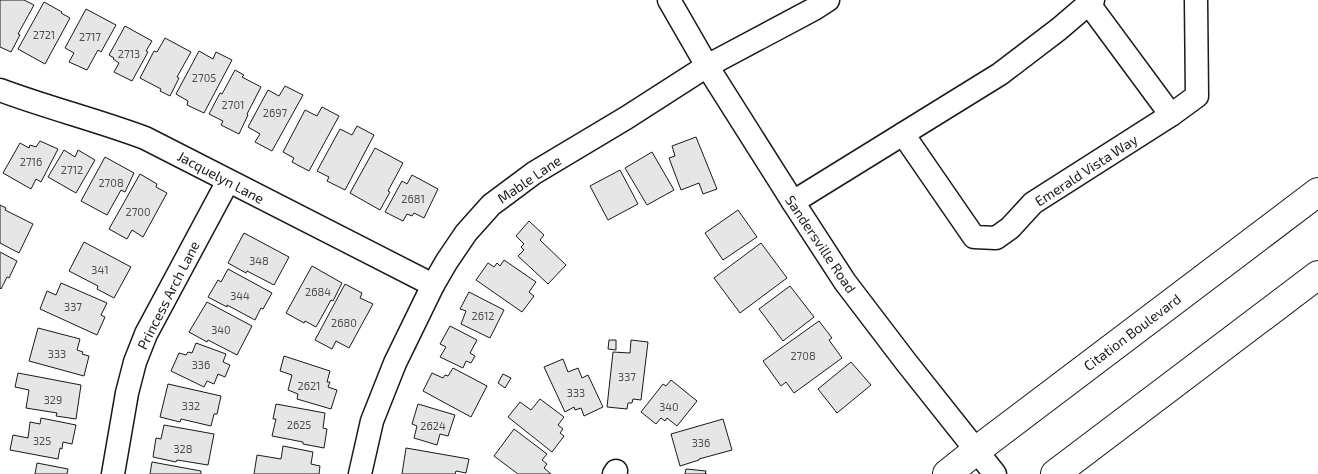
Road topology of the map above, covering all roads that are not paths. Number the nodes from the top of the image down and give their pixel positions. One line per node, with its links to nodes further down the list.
1 (669, 0): 5 (street, Sandersville Road)
2 (828, 0): 5 (street, Mable Lane)
3 (1196, 0): 7 (street, Emerald Vista Way)
4 (1091, 2): 7 (street); 8 (street)
5 (707, 66): 11 (street, Sandersville Road); 13 (street, Mable Lane)
6 (0, 90): 9 (street, Jacquelyn Lane)
7 (1171, 115): 8 (street, Emerald Vista Way)
8 (903, 134): 11 (street)
9 (228, 181): 13 (street, Jacquelyn Lane); 15 (street, Princess Arch Lane)
10 (1318, 192): 14 (main road, Citation Boulevard)
11 (792, 202): 14 (street, Sandersville Road)
12 (1318, 275): 19 (main road)
13 (433, 286): 16 (street, Mable Lane)
14 (977, 450): 17 (main road, Citation Boulevard); 18 (street, Sandersville Road)
15 (113, 474)
16 (360, 474)
17 (947, 474)
18 (995, 474)
19 (1055, 474)

